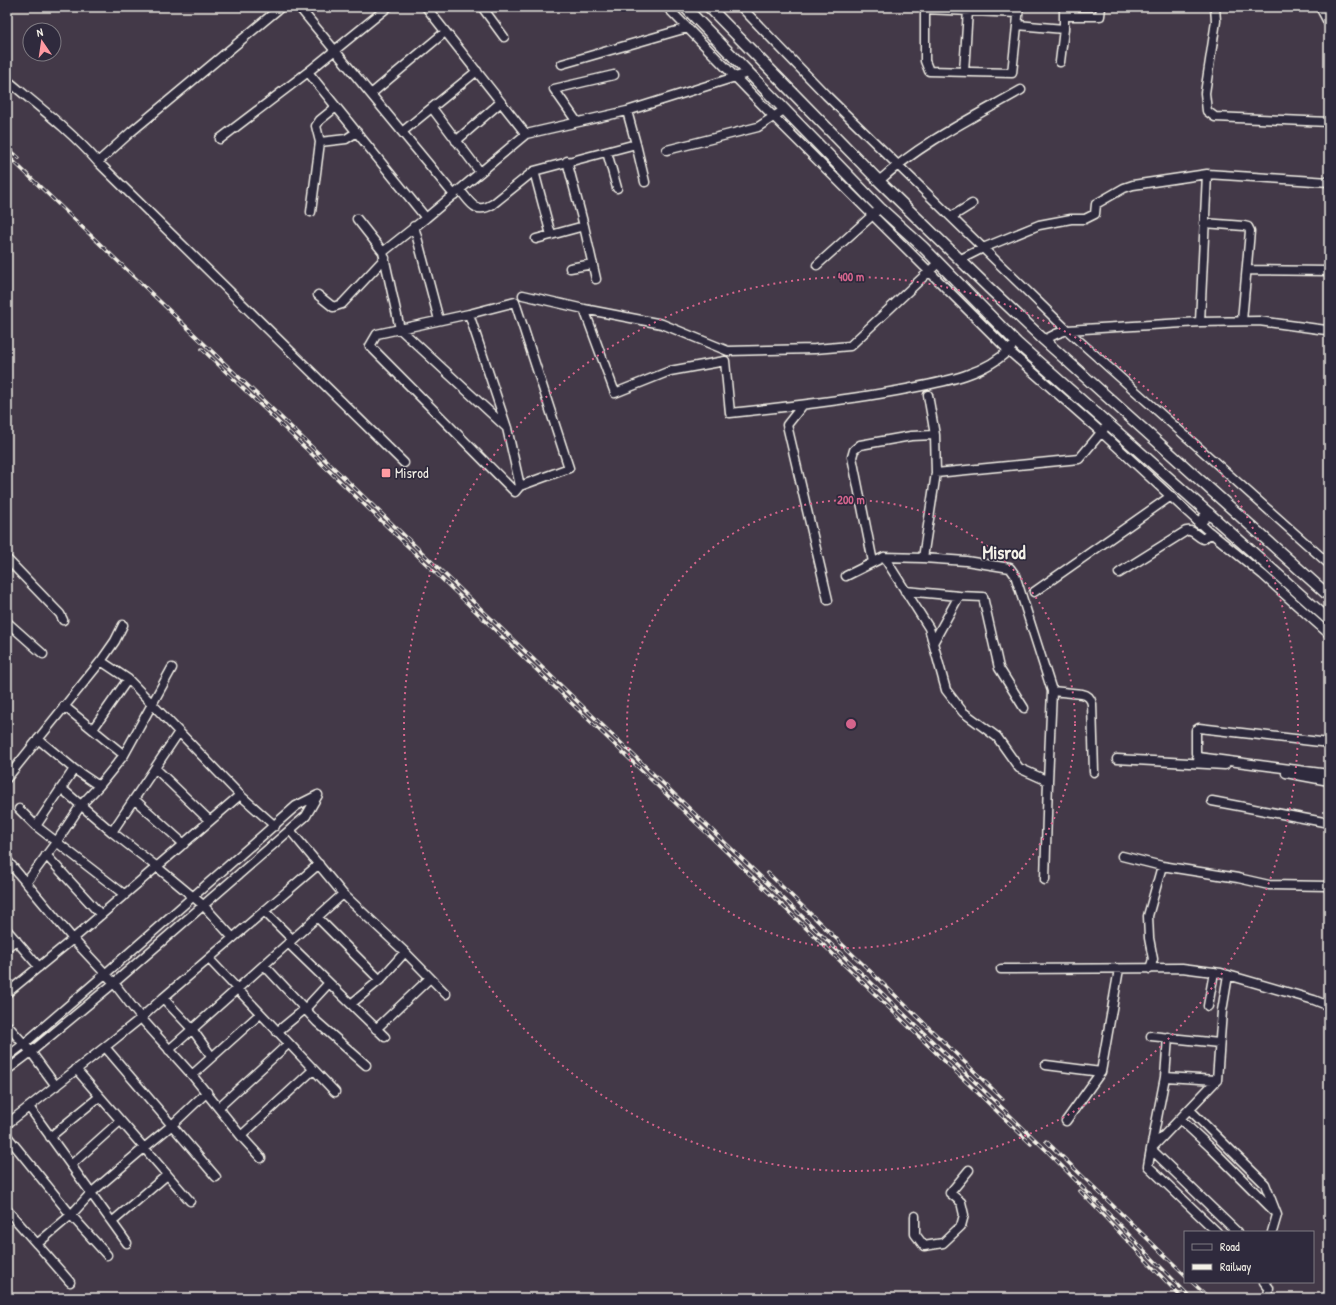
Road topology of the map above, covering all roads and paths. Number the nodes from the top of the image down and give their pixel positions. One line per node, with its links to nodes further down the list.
1 (281, 7): 53 (street)
2 (300, 7): 23 (street)
3 (388, 7): 23 (street)
4 (426, 7): 21 (street)
5 (482, 7): 22 (street)
6 (667, 7): 19 (street)
7 (685, 7): 29 (main road)
8 (709, 7): 58 (main road)
9 (741, 7): 54 (street)
10 (1101, 7): 16 (street)
11 (1215, 7): 42 (street)
12 (1320, 7): 17 (street)
13 (925, 8): 14 (street); 28 (street)
14 (968, 10): 15 (street); 28 (street)
15 (1018, 10): 18 (street)
16 (1064, 11): 20 (street)
17 (1329, 24)
18 (1018, 25): 20 (street); 28 (street)
19 (687, 28): 25 (street); 31 (street)
20 (1064, 29): 24 (street)
21 (445, 32): 26 (street); 34 (street)
22 (504, 37)
23 (335, 51): 27 (street); 34 (street)
24 (1060, 62)
25 (562, 64)
26 (476, 71): 35 (street); 37 (street)
27 (308, 72): 36 (street); 46 (street)
28 (964, 72)
29 (748, 73): 31 (street); 38 (main road)
30 (614, 75): 41 (street)
31 (736, 77): 39 (street); 40 (street)
32 (7, 80): 53 (street)
33 (1021, 90): 54 (street)
34 (370, 94): 44 (street)
35 (501, 102): 45 (street); 47 (street)
36 (336, 107): 43 (street); 48 (street)
37 (432, 108): 44 (street); 47 (street)
38 (784, 110): 40 (street); 64 (main road)
39 (626, 111): 41 (street); 49 (street)
40 (774, 117): 50 (street); 66 (street)
41 (577, 122): 45 (street)
42 (1329, 122)
43 (357, 132): 48 (street); 68 (street)
44 (402, 132): 62 (street)
45 (526, 134): 56 (street)
46 (220, 139)
47 (456, 141): 56 (street)
48 (320, 142): 65 (street)
49 (636, 144): 51 (street); 59 (street)
50 (667, 150)
51 (607, 152): 52 (street); 61 (street)
52 (568, 161): 55 (street); 72 (street)
53 (98, 162): 105 (street)
54 (898, 164): 58 (street); 67 (street)
55 (534, 171): 62 (street); 73 (street)
56 (480, 172): 62 (street)
57 (1207, 174): 60 (street); 70 (street); 75 (street)
58 (879, 181): 77 (main road)
59 (645, 182)
60 (1329, 182)
61 (617, 188)
62 (457, 192): 68 (street)
63 (972, 204): 67 (street)
64 (880, 208): 66 (street); 78 (main road)
65 (311, 212)
66 (872, 216): 80 (street); 84 (street)
67 (950, 217): 75 (street)
68 (426, 218): 71 (street)
69 (357, 219): 76 (street)
70 (1204, 223): 82 (street); 91 (street)
71 (414, 226): 76 (street); 90 (street)
72 (584, 226): 73 (street); 79 (street)
73 (551, 235): 74 (street)
74 (536, 239)
75 (983, 248): 77 (street); 94 (street)
76 (384, 255): 86 (street); 93 (street)
77 (961, 260): 96 (main road)
78 (938, 263): 84 (street); 97 (main road)
79 (593, 264): 81 (street); 85 (street)
80 (817, 265)
81 (570, 268)
82 (1247, 270): 83 (street); 92 (street)
83 (1329, 271)
84 (930, 272): 88 (street); 98 (street)
85 (596, 279)
86 (318, 294)
87 (523, 295): 88 (street)
88 (584, 309): 100 (street)
89 (469, 314): 90 (street); 102 (street); 107 (street)
90 (439, 320): 93 (street)
91 (1200, 322): 92 (street); 94 (street)
92 (1242, 322): 95 (street)
93 (400, 329): 102 (street); 107 (street)
94 (1067, 330): 96 (street); 116 (street)
95 (1329, 330)
96 (1044, 340): 122 (main road)
97 (1017, 343): 98 (street); 101 (main road)
98 (1008, 352): 100 (street); 103 (street)
99 (928, 395): 104 (street)
100 (802, 406): 123 (street)
101 (1108, 424): 103 (street); 109 (main road)
102 (507, 428): 107 (street)
103 (1101, 432): 106 (street); 108 (street)
104 (935, 434): 106 (street); 115 (street)
105 (404, 463)
106 (936, 473): 113 (street)
107 (520, 486)
108 (1171, 496): 110 (street); 120 (street)
109 (1209, 513): 110 (main road); 125 (main road)
110 (1199, 523): 111 (street)
111 (1211, 533): 117 (street); 128 (street)
112 (884, 556): 113 (street); 115 (street); 119 (street)
113 (923, 558): 134 (street)
114 (7, 559): 124 (street)
115 (873, 562): 118 (street)
116 (1329, 564)
117 (1119, 573)
118 (846, 576)
119 (905, 591): 121 (street); 129 (street)
120 (1034, 592)
121 (960, 596): 129 (street); 137 (street)
122 (1329, 596)
123 (828, 600)
124 (63, 620)
125 (1329, 620)
126 (7, 622): 130 (street)
127 (123, 625): 131 (street)
128 (1329, 634)
129 (934, 641): 149 (street)
130 (43, 654)
131 (101, 662): 133 (street); 136 (street)
132 (172, 668): 135 (street)
133 (128, 679): 135 (street); 138 (street)
134 (1052, 691): 146 (street); 149 (street)
135 (152, 704): 139 (street); 142 (street)
136 (64, 706): 138 (street); 140 (street)
137 (1024, 708)
138 (93, 729): 142 (street)
139 (179, 732): 144 (street); 153 (street)
140 (38, 739): 145 (street); 148 (street)
141 (1329, 743): 147 (street)
142 (124, 755): 151 (street)
143 (1117, 759): 150 (street)
144 (155, 768): 154 (street); 158 (street)
145 (74, 769): 151 (street); 152 (street)
146 (1094, 772)
147 (1329, 774)
148 (7, 778)
149 (1048, 781): 172 (street)
150 (1329, 781)
151 (99, 786): 156 (street)
152 (61, 788): 156 (street); 160 (street)
153 (240, 795): 158 (street); 161 (street)
154 (134, 799): 163 (street); 165 (street)
155 (1212, 801): 159 (street)
156 (81, 805): 163 (street); 164 (street)
157 (19, 809): 160 (street)
158 (210, 821): 165 (street)
159 (1329, 823)
160 (36, 826): 164 (street)
161 (275, 826): 162 (street); 177 (street)
162 (290, 830): 169 (street); 178 (street)
163 (112, 832): 171 (street)
164 (57, 842): 166 (street); 176 (street)
165 (184, 844): 171 (street)
166 (46, 855): 173 (street); 180 (street)
167 (1122, 856): 170 (street)
168 (7, 860): 173 (street)
169 (319, 864): 175 (street); 179 (street)
170 (1162, 866): 174 (street); 192 (street)
171 (157, 867): 176 (street); 177 (street)
172 (1046, 880)
173 (26, 883): 184 (street)
174 (1329, 886)
175 (343, 894): 181 (street); 188 (street)
176 (124, 895): 180 (street)
177 (193, 897): 178 (street); 196 (street)
178 (203, 905): 183 (street); 200 (street)
179 (264, 911): 183 (street); 186 (street)
180 (101, 915): 184 (street)
181 (317, 917): 186 (street); 199 (street)
182 (7, 930): 185 (street)
183 (233, 938): 189 (street)
184 (74, 939): 191 (street); 196 (street)
185 (16, 940): 187 (street); 191 (street)
186 (290, 941): 190 (street); 201 (street)
187 (7, 947)
188 (405, 952): 198 (street); 199 (street)
189 (209, 959): 202 (street); 205 (street)
190 (264, 965): 202 (street); 209 (street)
191 (39, 967): 203 (street)
192 (1150, 968): 194 (street); 195 (street)
193 (1001, 969): 194 (street)
194 (1119, 969): 232 (street)
195 (1214, 972): 197 (street); 207 (street)
196 (105, 974): 200 (street); 220 (street)
197 (1228, 975): 208 (street); 219 (street)
198 (430, 978): 204 (street); 214 (street)
199 (380, 980): 206 (street)
200 (114, 984): 211 (street); 224 (street)
201 (329, 984): 206 (street); 209 (street)
202 (237, 989): 210 (street); 213 (street)
203 (7, 993)
204 (446, 994)
205 (162, 998): 211 (street); 213 (street)
206 (351, 1004): 214 (street)
207 (1208, 1006)
208 (1329, 1006)
209 (305, 1009): 215 (street); 227 (street)
210 (260, 1014): 215 (street); 226 (street)
211 (141, 1018): 222 (street); 223 (street)
212 (7, 1025): 220 (street)
213 (192, 1029): 223 (street); 226 (street)
214 (376, 1029): 217 (street)
215 (277, 1032): 221 (street)
216 (1151, 1036): 218 (street)
217 (385, 1037)
218 (1168, 1037): 219 (street); 234 (street)
219 (1220, 1043): 235 (street)
220 (24, 1044): 224 (street); 225 (street)
221 (288, 1044): 231 (street); 241 (street)
222 (105, 1047): 229 (street); 247 (street)
223 (169, 1050): 233 (street)
224 (31, 1052): 230 (street); 236 (street)
225 (7, 1057)
226 (212, 1057): 233 (street)
227 (366, 1065)
228 (1046, 1065): 232 (street)
229 (76, 1069): 236 (street); 239 (street)
230 (7, 1070)
231 (313, 1070): 238 (street); 249 (street)
232 (1101, 1072): 245 (street)
233 (192, 1075): 237 (street)
234 (1165, 1077): 235 (street); 252 (street)
235 (1217, 1080): 242 (street)
236 (56, 1086): 240 (street)
237 (207, 1092): 241 (street); 247 (street)
238 (335, 1092)
239 (100, 1097): 244 (street); 250 (street)
240 (29, 1107): 246 (street); 250 (street)
241 (219, 1107): 249 (street)
242 (1189, 1109): 243 (street); 262 (street)
243 (1180, 1119): 252 (street); 262 (street)
244 (120, 1121): 251 (street); 254 (street)
245 (1066, 1121)
246 (7, 1124)
247 (171, 1126): 251 (street); 257 (street)
248 (7, 1136): 261 (street)
249 (241, 1136): 253 (street)
250 (50, 1137): 254 (street)
251 (144, 1148): 256 (street); 258 (street)
252 (1151, 1149): 265 (street); 266 (street)
253 (261, 1158)
254 (70, 1165): 258 (street)
255 (969, 1170): 263 (street)
256 (167, 1175): 259 (street); 264 (street)
257 (216, 1177)
258 (92, 1193): 261 (street); 264 (street)
259 (190, 1201)
260 (7, 1210): 269 (street)
261 (72, 1215): 269 (street); 270 (street)
262 (1277, 1215): 267 (street)
263 (915, 1216)
264 (112, 1222): 268 (street)
265 (1216, 1231)
266 (1236, 1231)
267 (1272, 1231)
268 (127, 1243)
269 (37, 1244): 271 (street)
270 (107, 1255)
271 (70, 1282)
272 (1265, 1283): 273 (street)
273 (1268, 1298)

